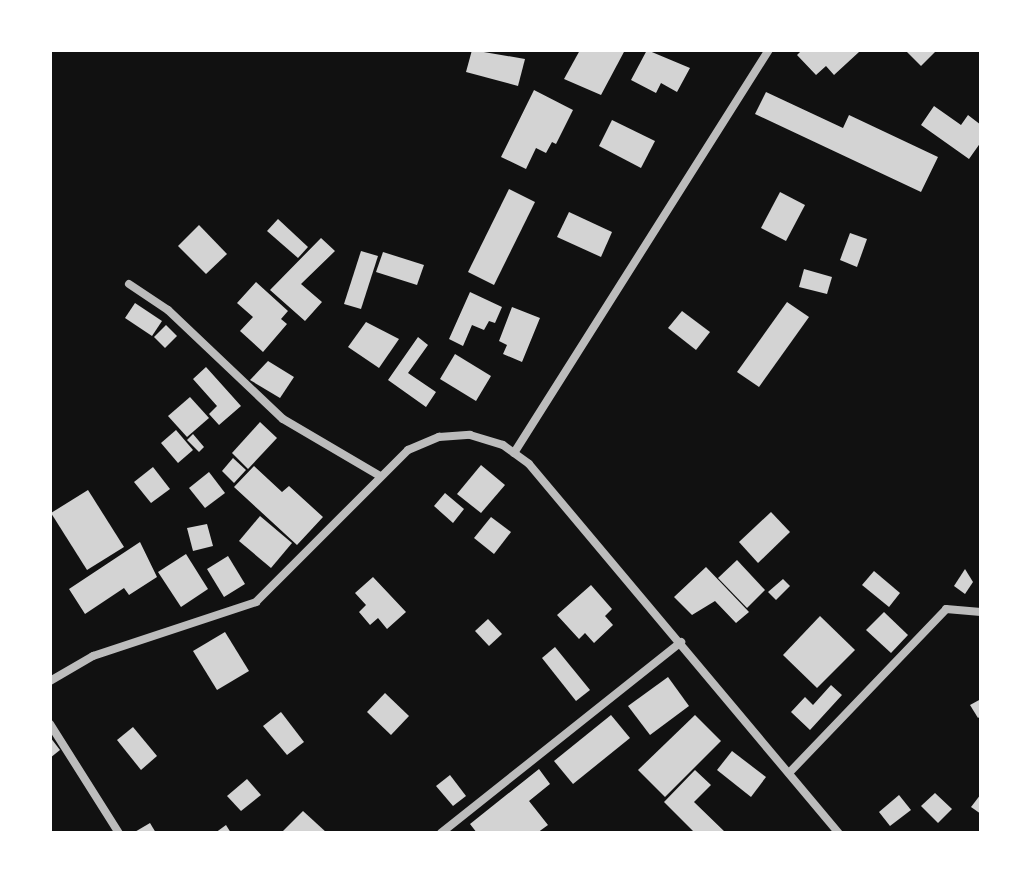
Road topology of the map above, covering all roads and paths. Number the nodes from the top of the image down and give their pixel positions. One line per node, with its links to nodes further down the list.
1 (769, 50): 3 (street)
2 (129, 284): 4 (street)
3 (514, 453): 4 (street); 6 (street)
4 (380, 476): 7 (street)
5 (981, 612): 9 (street)
6 (681, 642): 9 (street); 11 (street)
7 (50, 681)
8 (50, 724): 10 (street)
9 (789, 773): 12 (street)
10 (119, 833)
11 (441, 833)
12 (839, 833)

